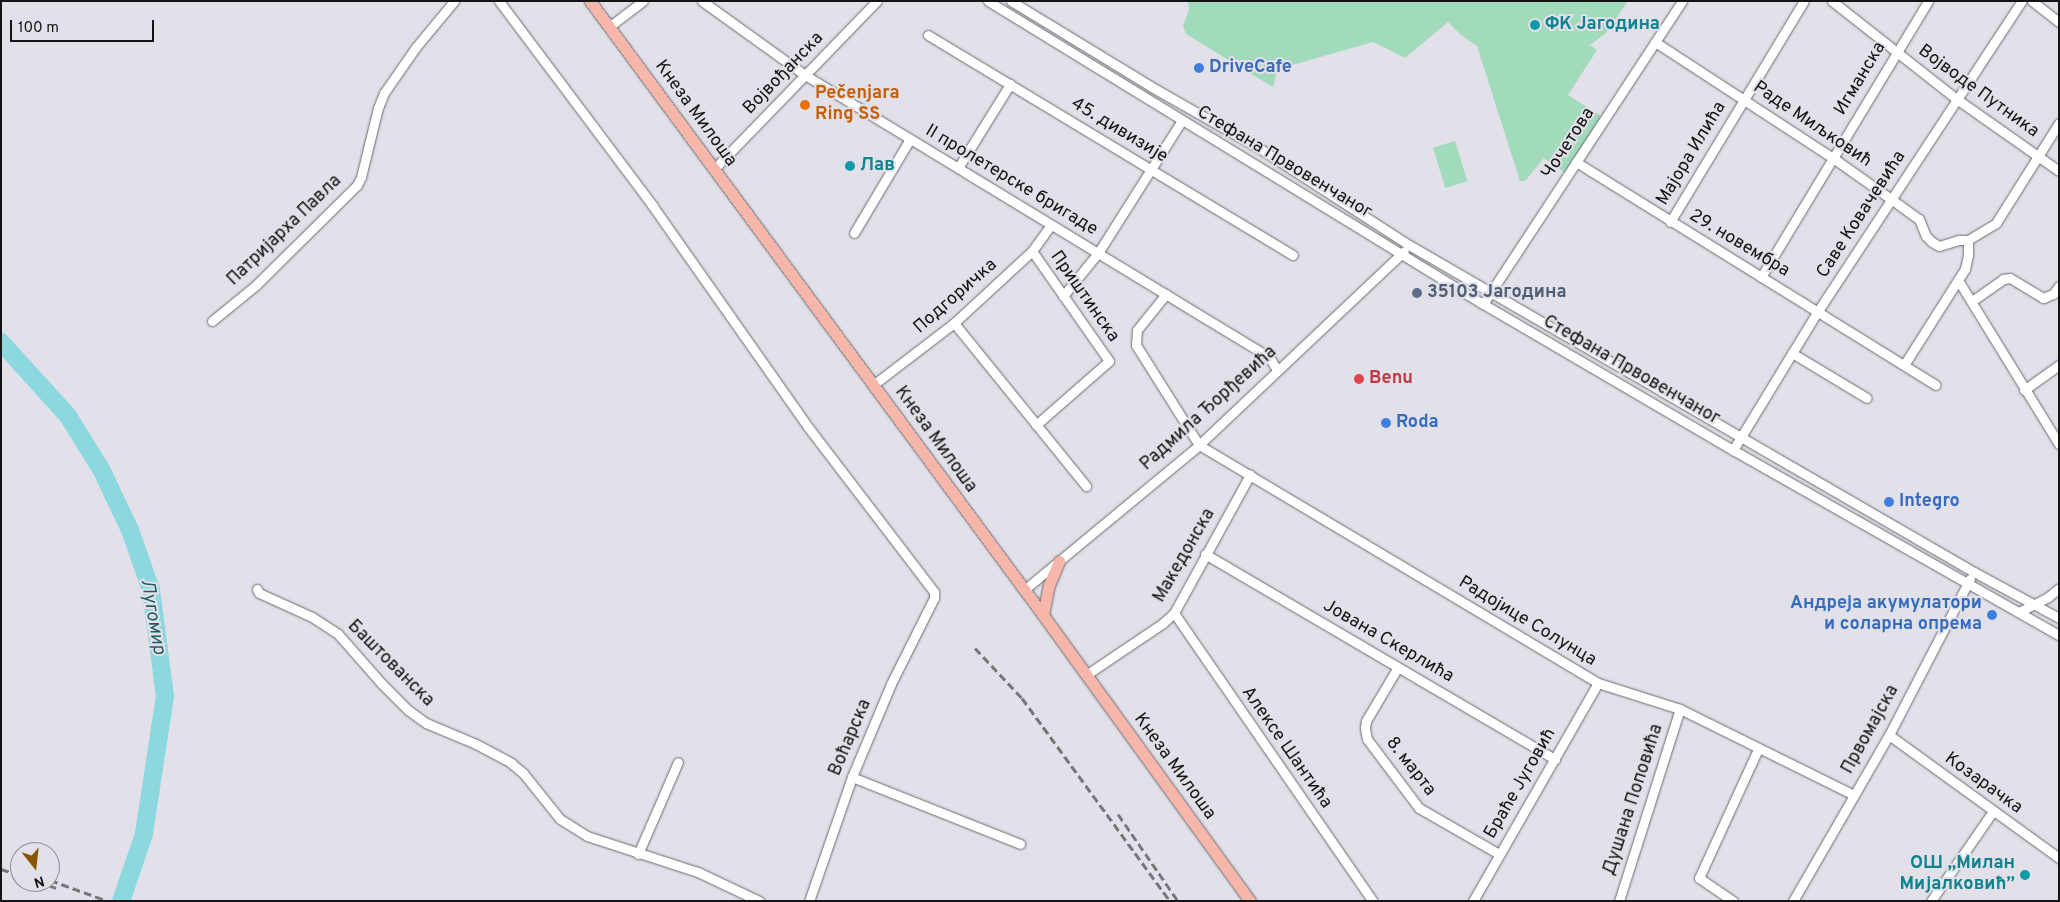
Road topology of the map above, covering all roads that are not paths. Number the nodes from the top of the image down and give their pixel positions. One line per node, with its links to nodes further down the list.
1 (454, 1): 55 (street, Патријарха Павла)
2 (499, 1): 93 (street, Воћарска)
3 (590, 1): 16 (main road, Кнеза Милоша)
4 (643, 1): 16 (street)
5 (702, 1): 20 (street, II пролетерске бригаде)
6 (877, 1): 20 (street, Војвођанска)
7 (988, 1): 23 (street, Стефана Првовенчаног)
8 (1011, 1): 22 (street, Стефана Првовенчаног)
9 (1682, 1): 18 (street, Чочетова)
10 (1804, 1): 24 (street, Мајора Илића)
11 (1832, 1): 19 (street, Војводе Путника)
12 (1928, 1): 19 (street, Игманска)
13 (2022, 1): 25 (street, Саве Ковачевића)
14 (2032, 1): 15 (street)
15 (2059, 22)
16 (610, 26): 34 (main road, Кнеза Милоша)
17 (928, 35): 21 (street, 45. дивизије)
18 (1655, 42): 24 (street, Раде Миљковић); 31 (street, Чочетова)
19 (1896, 52): 25 (street, Војводе Путника); 30 (street, Игманска)
20 (805, 75): 28 (street, II пролетерске бригаде); 34 (street, Војвођанска)
21 (1010, 84): 32 (street); 33 (street, 45. дивизије)
22 (1150, 86): 23 (street); 41 (street, Стефана Првовенчаног)
23 (1143, 96): 26 (street, Стефана Првовенчаног)
24 (1744, 99): 30 (street, Раде Миљковић); 37 (street, Мајора Илића)
25 (1958, 100): 29 (street, Војводе Путника); 36 (street, Саве Ковачевића)
26 (1182, 120): 33 (street); 44 (street, Стефана Првовенчаног)
27 (2059, 123): 29 (street)
28 (910, 139): 32 (street, II пролетерске бригаде); 39 (street)
29 (2038, 154): 35 (street, Војводе Путника); 40 (street)
30 (1833, 158): 36 (street, Раде Миљковић); 46 (street, Игманска)
31 (1576, 162): 37 (street, 29. новембра); 49 (street, Чочетова)
32 (958, 168): 38 (street, II пролетерске бригаде)
33 (1150, 168): 43 (street); 45 (street, 45. дивизије)
34 (714, 169): 61 (main road, Кнеза Милоша)
35 (2059, 171)
36 (1891, 199): 40 (street, Раде Миљковић); 54 (street, Саве Ковачевића)
37 (1670, 222): 46 (street, 29. новембра)
38 (1052, 225): 42 (street, Подгоричка); 43 (street, II пролетерске бригаде)
39 (854, 233)
40 (1968, 240): 47 (street)
41 (1409, 245): 44 (street, Радмила Ђорђевића); 49 (street, Стефана Првовенчаног)
42 (1032, 252): 51 (street, Приштинска); 56 (street, Подгоричка)
43 (1098, 253): 50 (street, II пролетерске бригаде); 51 (street)
44 (1401, 254): 53 (street, Стефана Првовенчаног); 60 (street, Радмила Ђорђевића)
45 (1294, 255)
46 (1761, 277): 54 (street, 29. новембра)
47 (1958, 280): 52 (street); 58 (street)
48 (2059, 286): 52 (street)
49 (1491, 292): 53 (street, Чочетова); 66 (street, Стефана Првовенчаног)
50 (1166, 294): 60 (street, II пролетерске бригаде); 68 (street)
51 (1063, 296): 65 (street, Приштинска)
52 (1972, 301): 63 (street)
53 (1483, 304): 69 (street, Стефана Првовенчаног)
54 (1818, 311): 57 (street, Саве Ковачевића); 58 (street, 29. новембра)
55 (212, 321)
56 (954, 323): 61 (street, Подгоричка); 65 (street)
57 (1792, 353): 64 (street); 66 (street, Саве Ковачевића)
58 (1904, 365): 62 (street, 29. новембра)
59 (2059, 365): 63 (street)
60 (1277, 370): 68 (street, Радмила Ђорђевића)
61 (873, 385): 78 (main road, Кнеза Милоша)
62 (1936, 385)
63 (2024, 390): 67 (street)
64 (1867, 398)
65 (1036, 425): 71 (street)
66 (1742, 436): 69 (street, Саве Ковачевића); 74 (street, Стефана Првовенчаног)
67 (2059, 444)
68 (1199, 445): 70 (street, Радојице Солунца); 73 (street, Радмила Ђорђевића)
69 (1733, 450): 75 (street, Стефана Првовенчаног)
70 (1250, 475): 72 (street, Македонска); 87 (street, Радојице Солунца)
71 (1086, 486)
72 (1205, 554): 81 (street, Македонска); 85 (street, Јована Скерлића)
73 (1059, 561): 78 (street, Радмила Ђорђевића); 82 (main road)
74 (1974, 572): 75 (street, Првомајска); 79 (street, Стефана Првовенчаног)
75 (1968, 583): 80 (street, Стефана Првовенчаног); 89 (street, Првомајска)
76 (2059, 588): 79 (street)
77 (257, 589): 97 (street, Баштованска)
78 (1024, 590): 82 (main road, Кнеза Милоша)
79 (2035, 604): 80 (street); 83 (street, Стефана Првовенчаног)
80 (2019, 612): 84 (street, Стефана Првовенчаног)
81 (1174, 613): 86 (street, Македонска); 103 (street, Алексе Шантића)
82 (1043, 615): 86 (main road, Кнеза Милоша)
83 (2059, 618)
84 (2059, 634)
85 (1398, 667): 91 (street, Јована Скерлића); 98 (street, 8. марта)
86 (1086, 675): 102 (main road, Кнеза Милоша)
87 (1598, 683): 88 (street, Радојице Солунца); 91 (street, Браће Југовић)
88 (1680, 709): 90 (street, Радојице Солунца); 105 (street, Душана Поповића)
89 (1889, 736): 94 (street, Првомајска); 95 (street, Козарачка)
90 (1758, 749): 94 (street, Радојице Солунца); 106 (street)
91 (1555, 759): 98 (street, Браће Југовић)
92 (678, 762): 97 (street)
93 (852, 776): 96 (street); 101 (street, Воћарска)
94 (1854, 795): 107 (street, Првомајска)
95 (1992, 810): 99 (street, Козарачка); 108 (street)
96 (1020, 844)
97 (638, 854): 100 (street, Баштованска)
98 (1500, 854): 104 (street, Браће Југовић)
99 (2059, 858)
100 (758, 901)
101 (809, 901)
102 (1250, 901)
103 (1373, 901)
104 (1473, 901)
105 (1619, 901)
106 (1733, 901)
107 (1792, 901)
108 (1930, 901)

